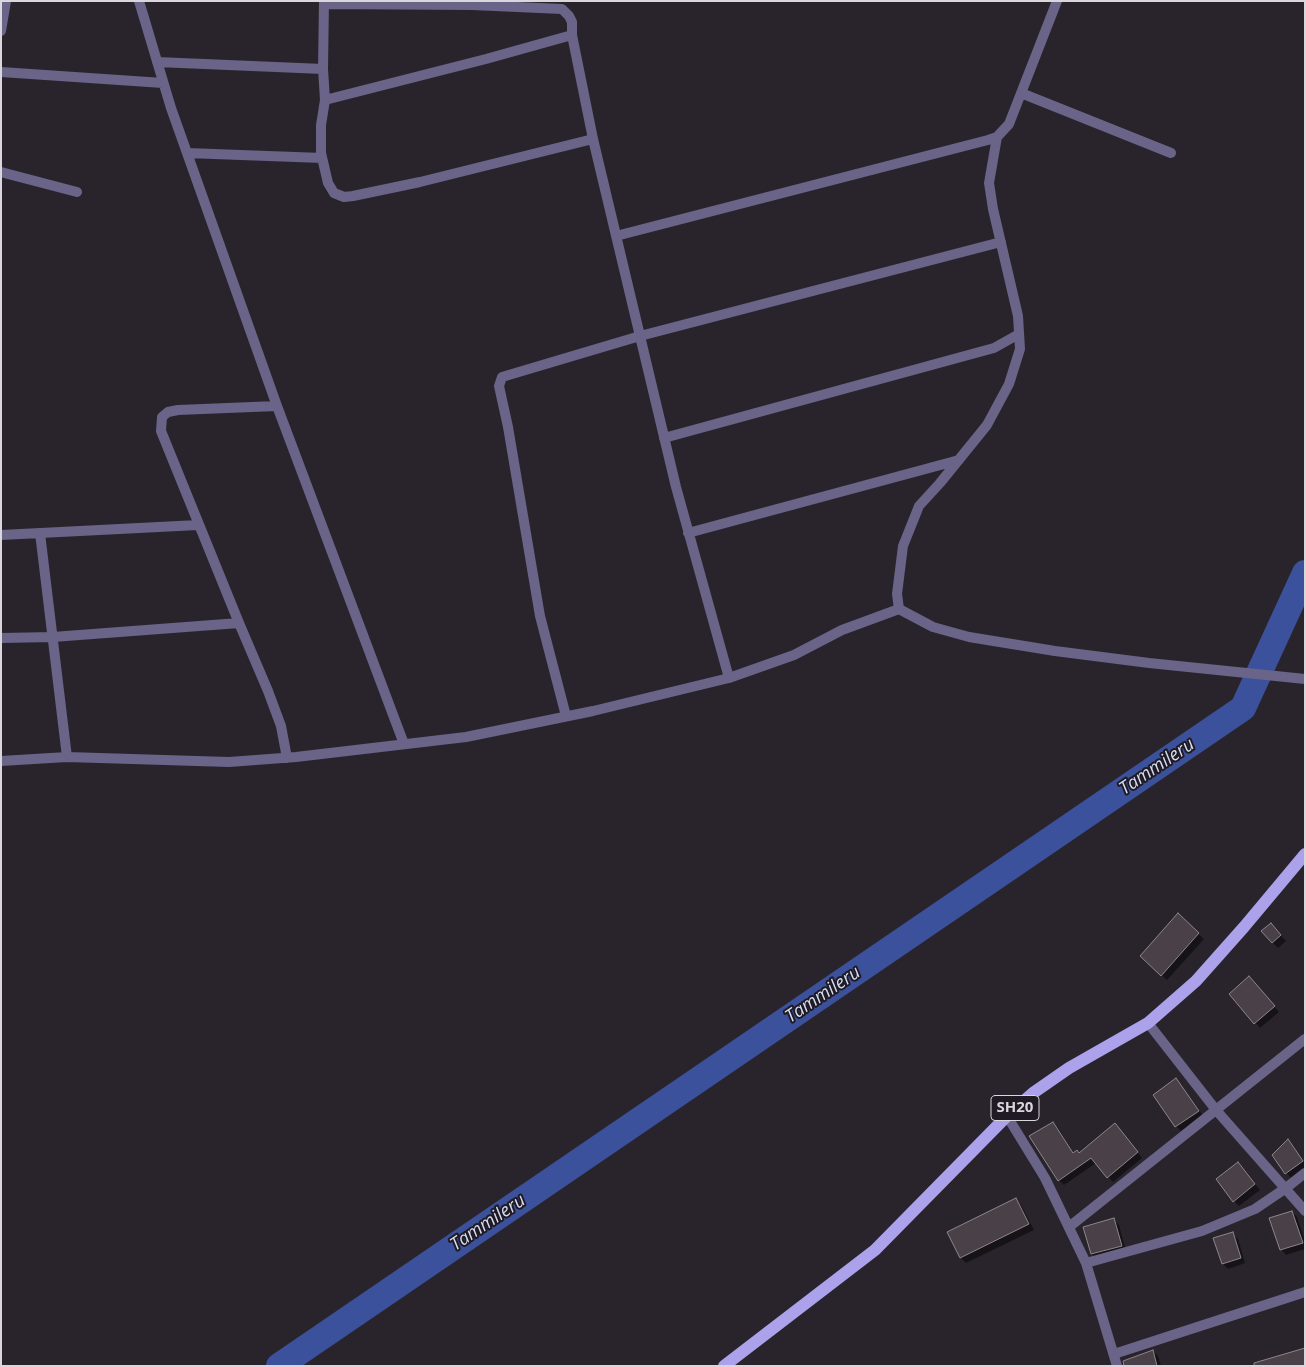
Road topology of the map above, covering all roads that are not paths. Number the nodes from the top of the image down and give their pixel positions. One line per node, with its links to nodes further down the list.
1 (6, 1): 5 (street)
2 (139, 1): 7 (street)
3 (1057, 1): 11 (street)
4 (324, 3): 6 (street); 8 (street)
5 (1, 31)
6 (572, 35): 12 (street); 14 (street)
7 (157, 62): 8 (street); 10 (street)
8 (323, 70): 12 (street)
9 (1, 72): 10 (street)
10 (163, 83): 15 (street)
11 (1021, 93): 13 (street); 16 (street)
12 (325, 100): 17 (street)
13 (997, 137): 20 (street); 21 (street)
14 (593, 139): 17 (street); 20 (street)
15 (187, 153): 17 (street); 24 (street)
16 (1171, 153)
17 (322, 158)
18 (1, 172): 19 (street)
19 (77, 192)
20 (616, 236): 23 (street)
21 (1001, 242): 22 (street); 23 (street)
22 (1019, 334): 25 (street); 26 (street)
23 (640, 336): 25 (street); 37 (street)
24 (276, 406): 27 (street); 38 (street)
25 (664, 438): 28 (street)
26 (959, 460): 28 (street); 31 (street)
27 (198, 525): 29 (street); 32 (street)
28 (688, 533): 35 (street)
29 (40, 534): 30 (street); 33 (street)
30 (1, 535)
31 (899, 609): 35 (street); 36 (street)
32 (239, 623): 33 (street); 40 (street)
33 (53, 637): 34 (street); 39 (street)
34 (1, 638)
35 (729, 678): 37 (street)
36 (1305, 679)
37 (566, 716): 38 (street)
38 (404, 744): 40 (street)
39 (67, 757): 40 (street); 41 (street)
40 (286, 758)
41 (1, 762)
42 (1305, 854): 43 (main road, SH20)
43 (1148, 1023): 45 (street); 46 (main road, SH20)
44 (1305, 1039): 45 (street)
45 (1216, 1110): 48 (street); 50 (street)
46 (1006, 1116): 50 (street); 54 (main road, SH20)
47 (1305, 1173): 48 (street)
48 (1286, 1188): 49 (street); 51 (street)
49 (1305, 1211)
50 (1069, 1227): 51 (street)
51 (1086, 1263): 53 (street)
52 (1305, 1292): 53 (street)
53 (1114, 1354): 55 (street)
54 (730, 1364)
55 (1117, 1366)

